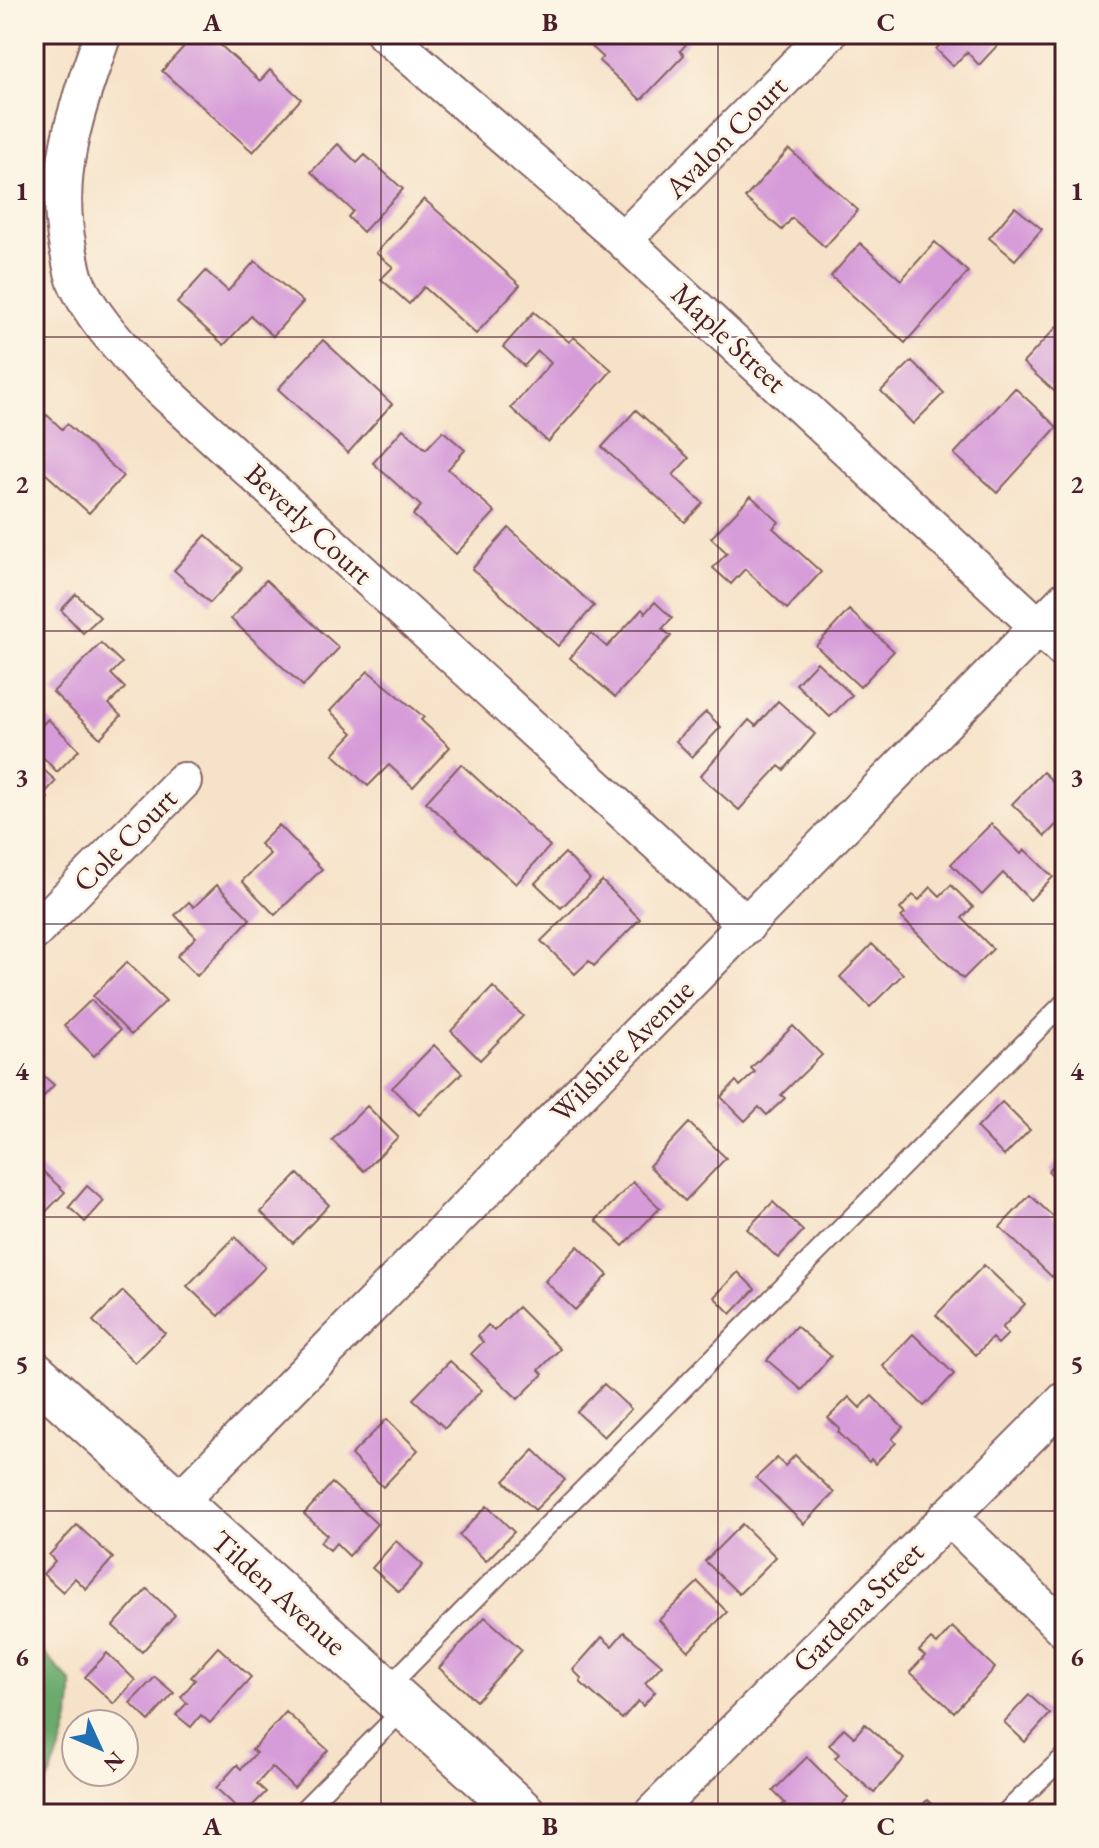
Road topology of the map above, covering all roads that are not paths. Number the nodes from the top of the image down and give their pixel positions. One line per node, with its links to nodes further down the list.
1 (103, 34): 9 (street, Beverly Court)
2 (385, 34): 4 (street, Maple Street)
3 (828, 34): 4 (street, Avalon Court)
4 (623, 240): 6 (street, Maple Street)
5 (1065, 600): 6 (street, Wilshire Avenue)
6 (1038, 628): 7 (street, Maple Street); 9 (street, Wilshire Avenue)
7 (1065, 651)
8 (183, 781): 10 (street, Cole Court)
9 (747, 925): 14 (street, Wilshire Avenue)
10 (34, 932)
11 (1065, 1002): 17 (lane)
12 (34, 1373): 14 (street, Tilden Avenue)
13 (1065, 1400): 15 (street, Gardena Street)
14 (178, 1502): 17 (street, Tilden Avenue)
15 (948, 1516): 16 (street); 21 (street, Gardena Street)
16 (1065, 1630)
17 (396, 1698): 19 (lane); 20 (street, Tilden Avenue)
18 (1065, 1756): 22 (lane)
19 (299, 1814)
20 (524, 1814)
21 (652, 1814)
22 (1004, 1814)

